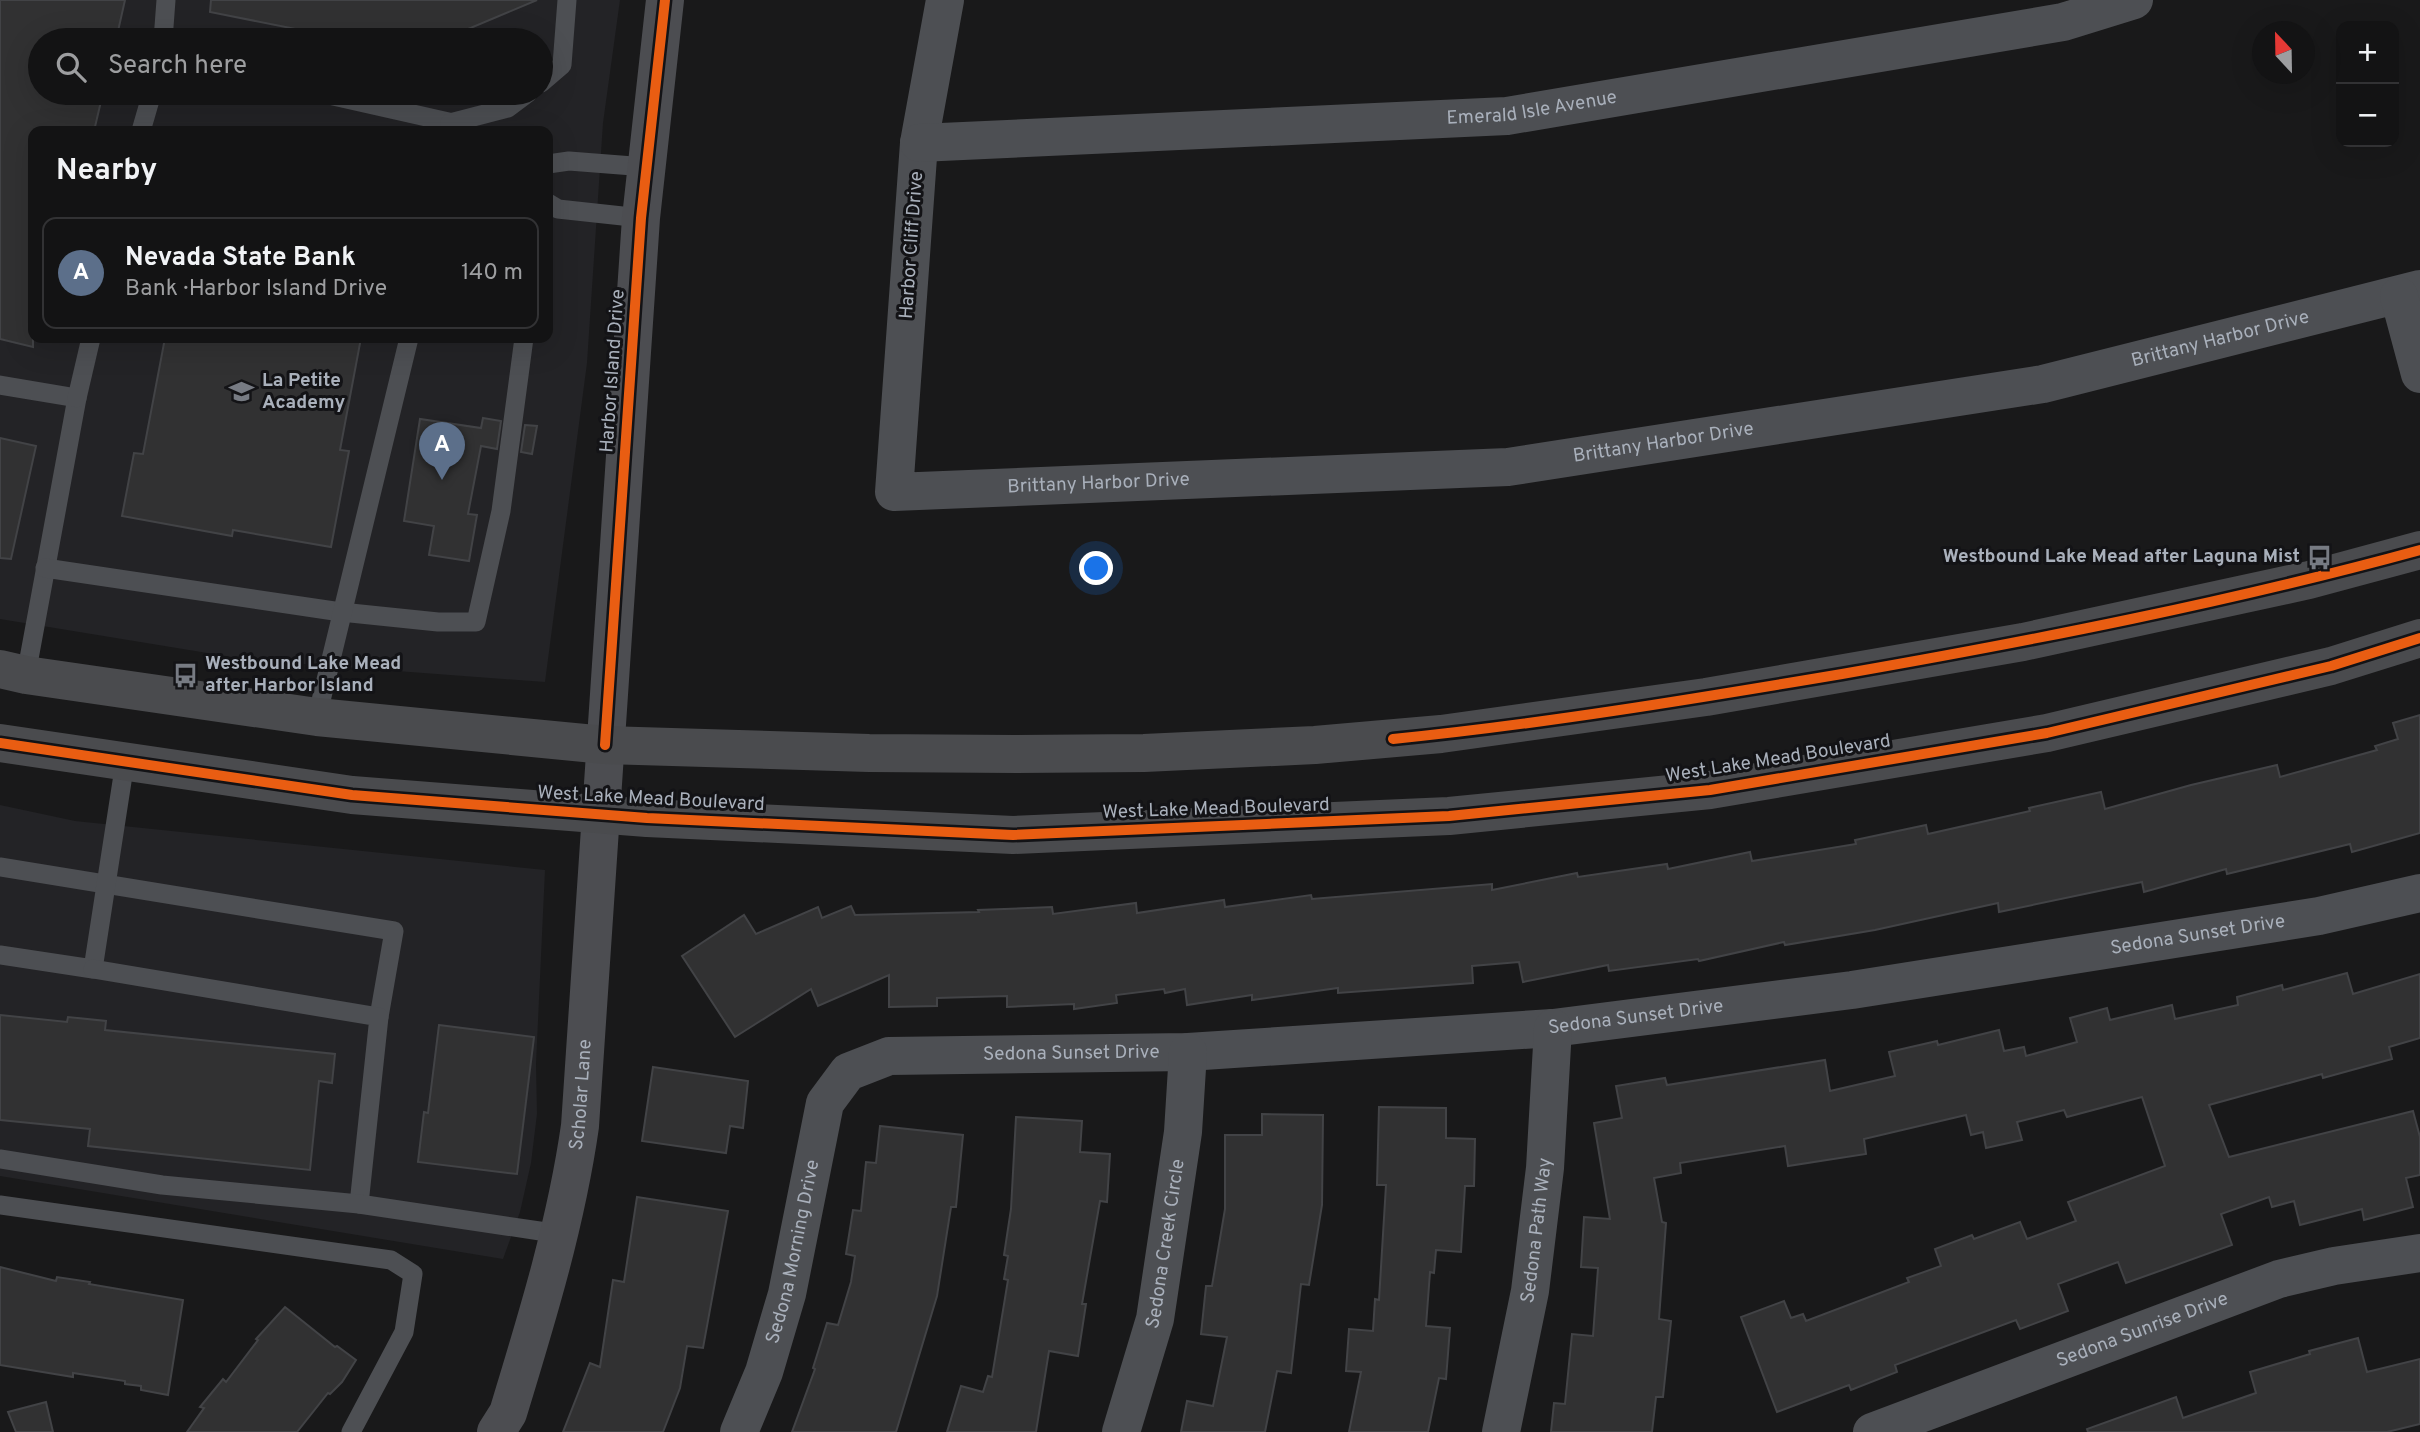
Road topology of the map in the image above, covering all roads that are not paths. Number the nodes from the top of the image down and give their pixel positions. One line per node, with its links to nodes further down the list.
1 (166, 0): 6 (lane)
2 (567, 0): 7 (lane)
3 (665, 0): 16 (street, Harbor Island Drive)
4 (944, 0): 14 (street, Harbor Cliff Drive)
5 (2134, 0): 14 (street, Emerald Isle Avenue)
6 (164, 28)
7 (553, 72)
8 (149, 105): 11 (lane)
9 (367, 105): 12 (lane)
10 (512, 105): 13 (lane)
11 (142, 126)
12 (450, 126)
13 (457, 126)
14 (919, 143): 26 (street, Harbor Cliff Drive)
15 (553, 163): 16 (lane)
16 (646, 167): 18 (street, Harbor Island Drive)
17 (553, 206): 18 (lane)
18 (641, 218): 34 (street, Harbor Island Drive)
19 (2409, 292): 23 (street); 26 (street, Brittany Harbor Drive)
20 (90, 343): 25 (lane)
21 (408, 343): 29 (lane)
22 (523, 343): 29 (lane)
23 (2420, 374)
24 (0, 385): 25 (lane)
25 (77, 398): 28 (lane)
26 (894, 492)
27 (2420, 550): 34 (main road)
28 (45, 568): 29 (lane); 31 (lane)
29 (341, 612): 32 (lane)
30 (2420, 638): 36 (main road, West Lake Mead Boulevard)
31 (13, 672): 32 (main road)
32 (317, 717): 34 (main road)
33 (0, 743): 35 (main road, West Lake Mead Boulevard)
34 (605, 744): 36 (street, Scholar Lane)
35 (125, 762): 36 (main road, West Lake Mead Boulevard); 38 (lane)
36 (600, 816): 49 (street, Scholar Lane)
37 (0, 867): 38 (lane)
38 (106, 885): 41 (lane); 42 (lane)
39 (2420, 893): 43 (street, Sedona Sunset Drive)
40 (0, 955): 41 (lane)
41 (93, 969): 42 (lane)
42 (379, 1017): 48 (lane)
43 (1553, 1028): 44 (street, Sedona Sunset Drive); 55 (street, Sedona Path Way)
44 (1188, 1052): 45 (street, Sedona Sunset Drive); 54 (street, Sedona Creek Circle)
45 (848, 1072): 53 (street, Sedona Morning Drive)
46 (0, 1159): 48 (lane)
47 (0, 1205): 51 (lane)
48 (359, 1205): 49 (lane)
49 (560, 1234): 52 (street, Scholar Lane)
50 (2420, 1253): 56 (street, Sedona Sunrise Drive)
51 (351, 1432)
52 (496, 1432)
53 (739, 1432)
54 (1121, 1432)
55 (1501, 1432)
56 (1872, 1432)

